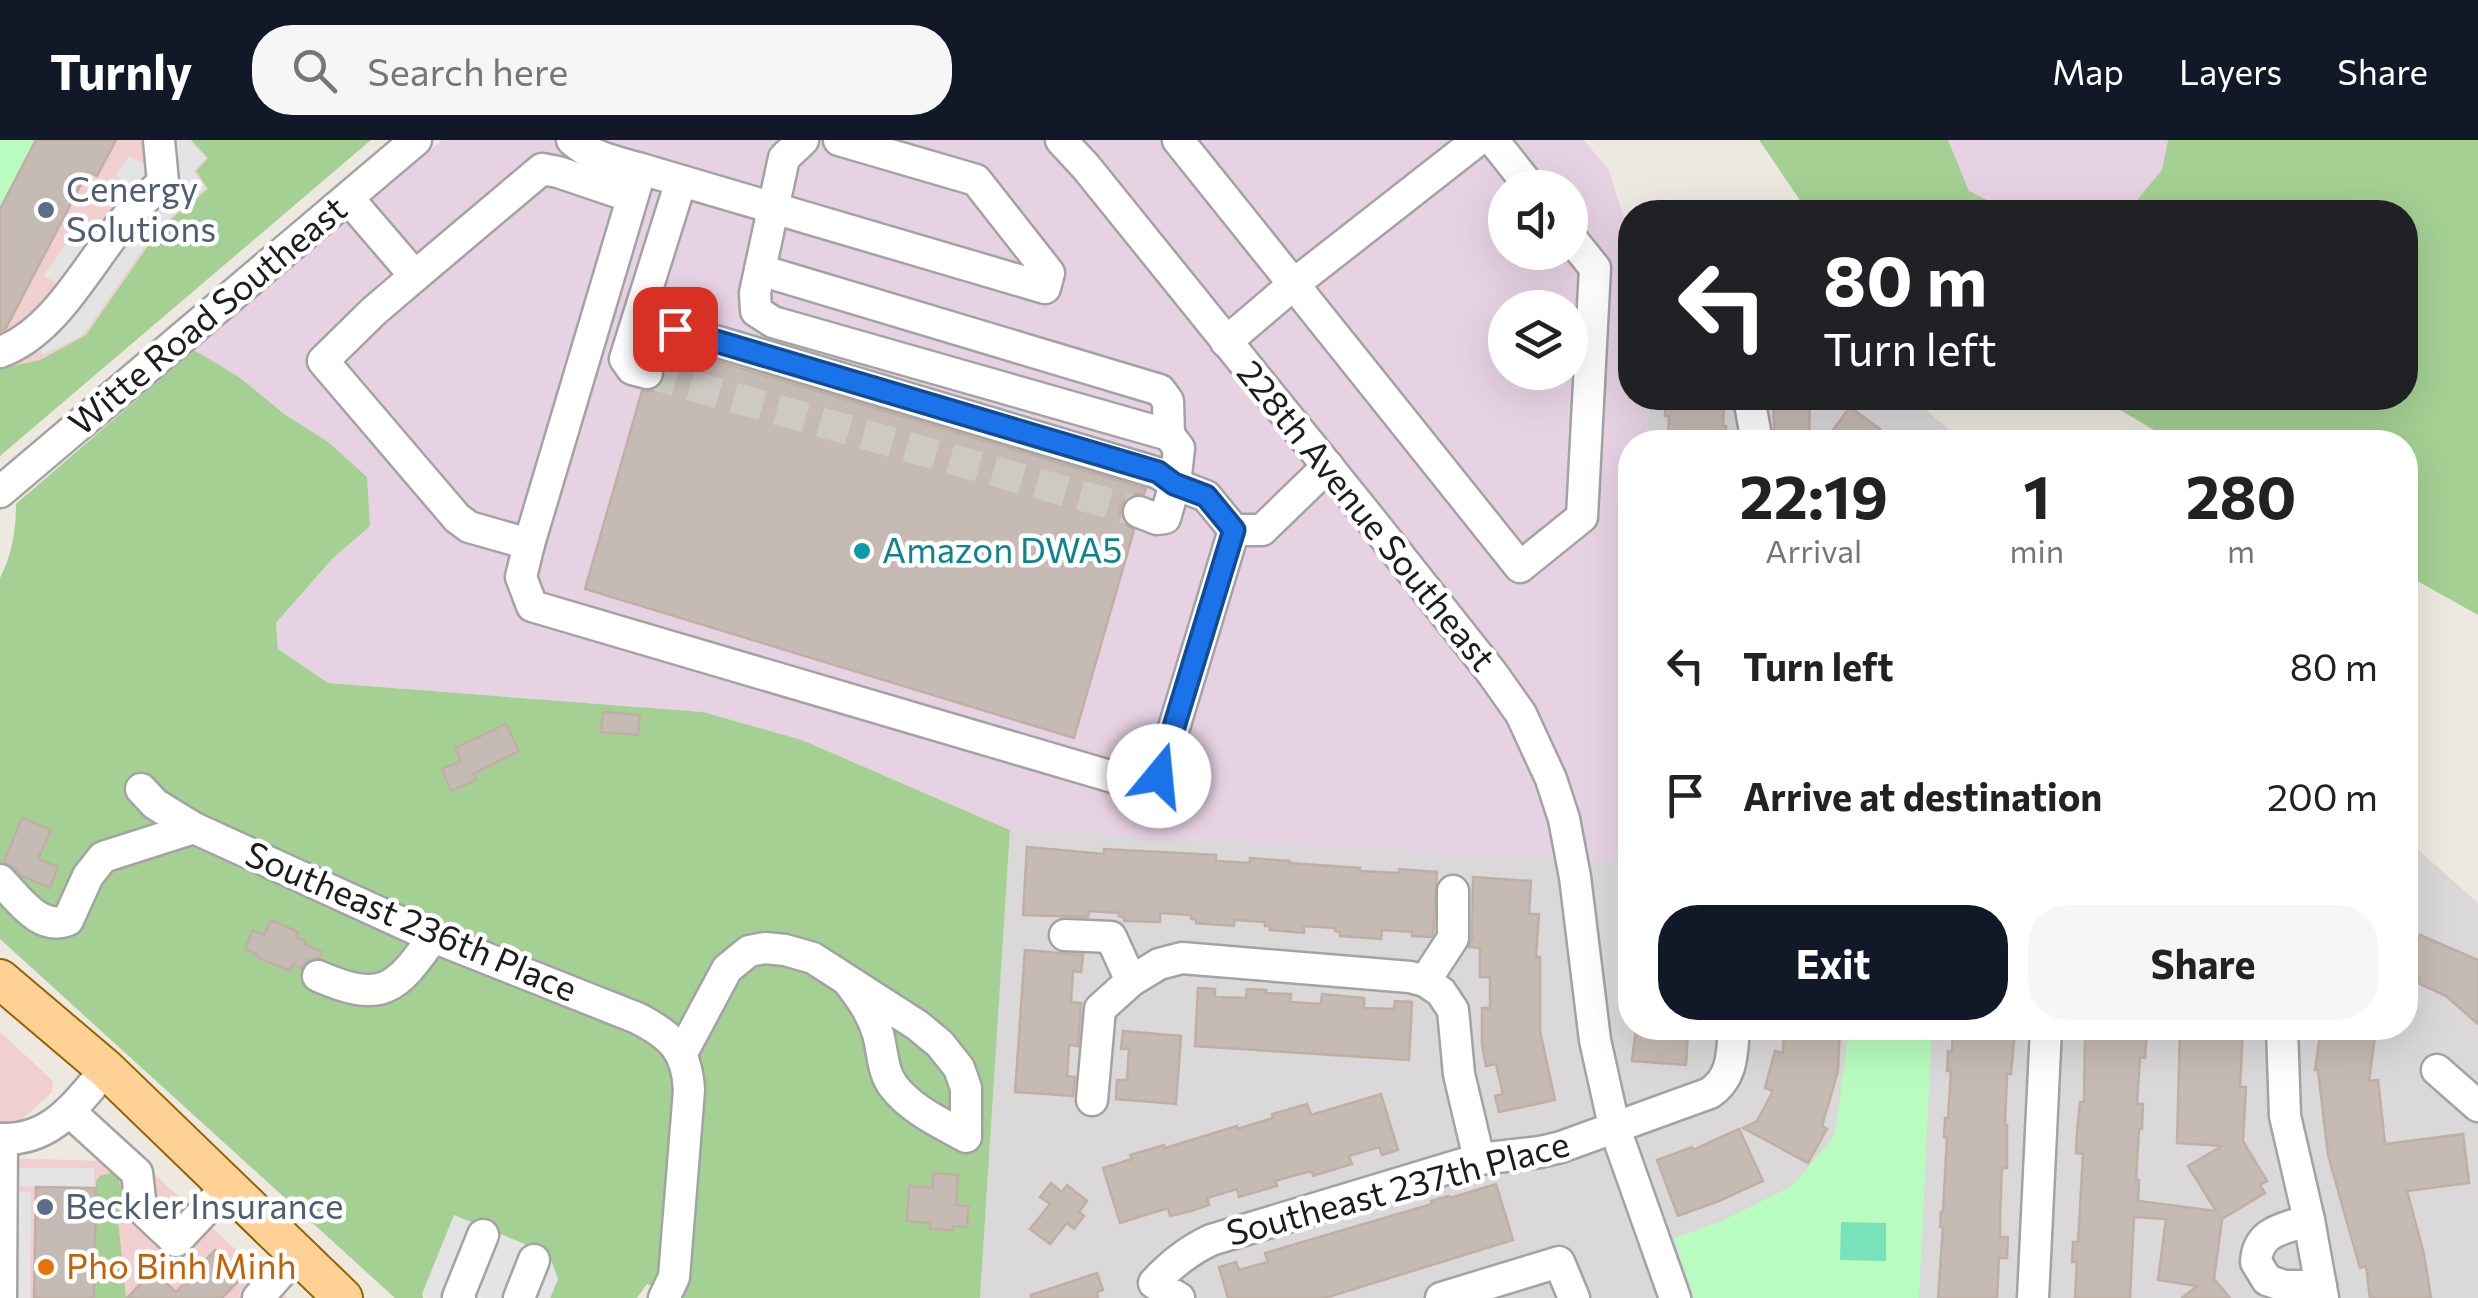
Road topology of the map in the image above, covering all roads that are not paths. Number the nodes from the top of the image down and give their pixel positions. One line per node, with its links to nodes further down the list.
1 (159, 140): 21 (street)
2 (416, 140): 13 (street, Witte Road Southeast)
3 (572, 140): 12 (street)
4 (803, 140): 14 (street)
5 (839, 140): 14 (street)
6 (1061, 140): 20 (street, 228th Avenue Southeast)
7 (1178, 140): 18 (street)
8 (1478, 140): 18 (street)
9 (1492, 140): 10 (street)
10 (1516, 170)
11 (681, 181): 12 (street); 14 (street); 19 (street)
12 (636, 183): 17 (street); 29 (street)
13 (348, 198): 17 (street); 26 (street, Witte Road Southeast)
14 (772, 207): 16 (street)
15 (1588, 259): 18 (street)
16 (760, 270): 23 (street); 23 (street)
17 (414, 276): 29 (street)
18 (1294, 284): 20 (street)
19 (638, 318): 22 (street); 25 (street)
20 (1226, 342): 24 (street, 228th Avenue Southeast)
21 (0, 352)
22 (647, 373)
23 (1169, 434): 25 (street)
24 (1328, 466): 28 (street); 50 (street, 228th Avenue Southeast)
25 (1174, 484): 27 (street); 28 (street)
26 (0, 492)
27 (1139, 512)
28 (1234, 530): 29 (street)
29 (530, 544)
30 (141, 789): 31 (street, Southeast 236th Place)
31 (194, 828): 32 (street); 35 (street, Southeast 236th Place)
32 (0, 880)
33 (1453, 890): 40 (street)
34 (1065, 934): 39 (street)
35 (433, 937): 36 (street); 44 (street, Southeast 236th Place)
36 (318, 976)
37 (0, 980): 45 (main road)
38 (846, 980): 38 (street); 44 (street)
39 (1131, 980): 40 (street); 47 (street)
40 (1424, 982): 52 (street)
41 (1732, 1040): 50 (street, Southeast 237th Place)
42 (2045, 1040): 72 (street)
43 (2282, 1040): 54 (street)
44 (682, 1053): 67 (street)
45 (106, 1069): 49 (street); 53 (main road)
46 (2437, 1070): 48 (street)
47 (1092, 1100)
48 (2478, 1106)
49 (69, 1111): 51 (street); 53 (street)
50 (1605, 1130): 52 (street, Southeast 237th Place); 70 (street, 228th Avenue Southeast); 71 (street, 228th Avenue Southeast)
51 (1, 1139): 55 (street)
52 (1479, 1159): 60 (street, Southeast 237th Place)
53 (228, 1187): 57 (main road)
54 (2309, 1220): 61 (street); 61 (street)
55 (1, 1221): 62 (street)
56 (483, 1234): 65 (street)
57 (297, 1254): 63 (street); 64 (main road)
58 (534, 1260): 66 (street)
59 (1504, 1289): 68 (street); 69 (street)
60 (1166, 1290)
61 (2322, 1292)
62 (1, 1298)
63 (258, 1298)
64 (342, 1298)
65 (460, 1298)
66 (519, 1298)
67 (664, 1298)
68 (1441, 1298)
69 (1574, 1298)
70 (1653, 1298)
71 (1675, 1298)
72 (2033, 1298)

